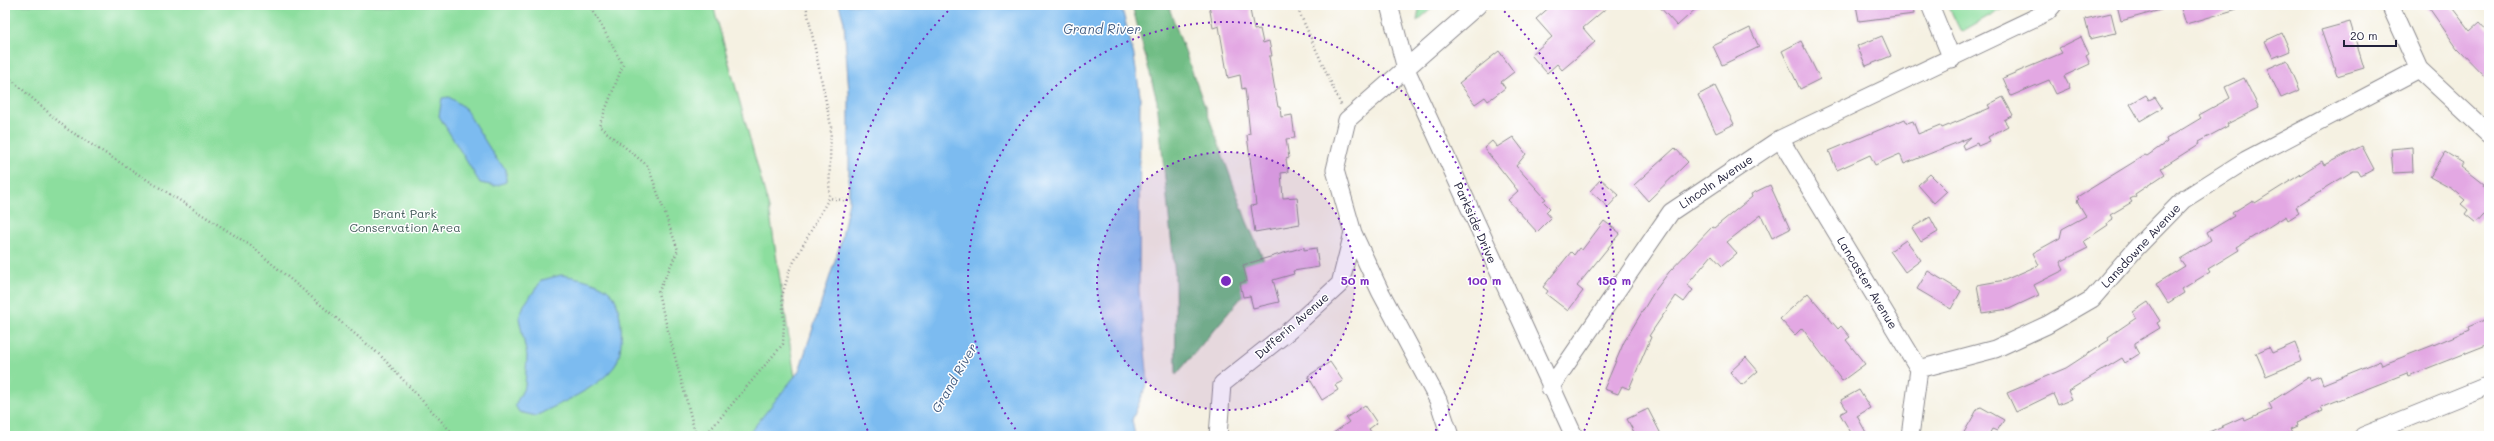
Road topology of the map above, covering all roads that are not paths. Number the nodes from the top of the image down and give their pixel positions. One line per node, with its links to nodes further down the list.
1 (1389, 5): 7 (street, Parkside Drive)
2 (1478, 5): 7 (street)
3 (1930, 5): 6 (street)
4 (2053, 5): 6 (street, Lincoln Avenue)
5 (2390, 5): 8 (street)
6 (1952, 59): 10 (street, Lincoln Avenue)
7 (1406, 69): 11 (street); 14 (street, Parkside Drive)
8 (2418, 69): 9 (street); 12 (street, Lansdowne Avenue)
9 (2489, 134)
10 (1780, 139): 12 (street, Lancaster Avenue); 14 (street, Lincoln Avenue)
11 (1353, 233): 15 (street, Dufferin Avenue); 16 (street)
12 (1919, 369): 18 (street)
13 (2489, 385): 19 (street)
14 (1550, 388): 17 (street, Parkside Drive)
15 (1218, 436)
16 (1450, 436)
17 (1574, 436)
18 (1910, 436)
19 (2363, 436)

